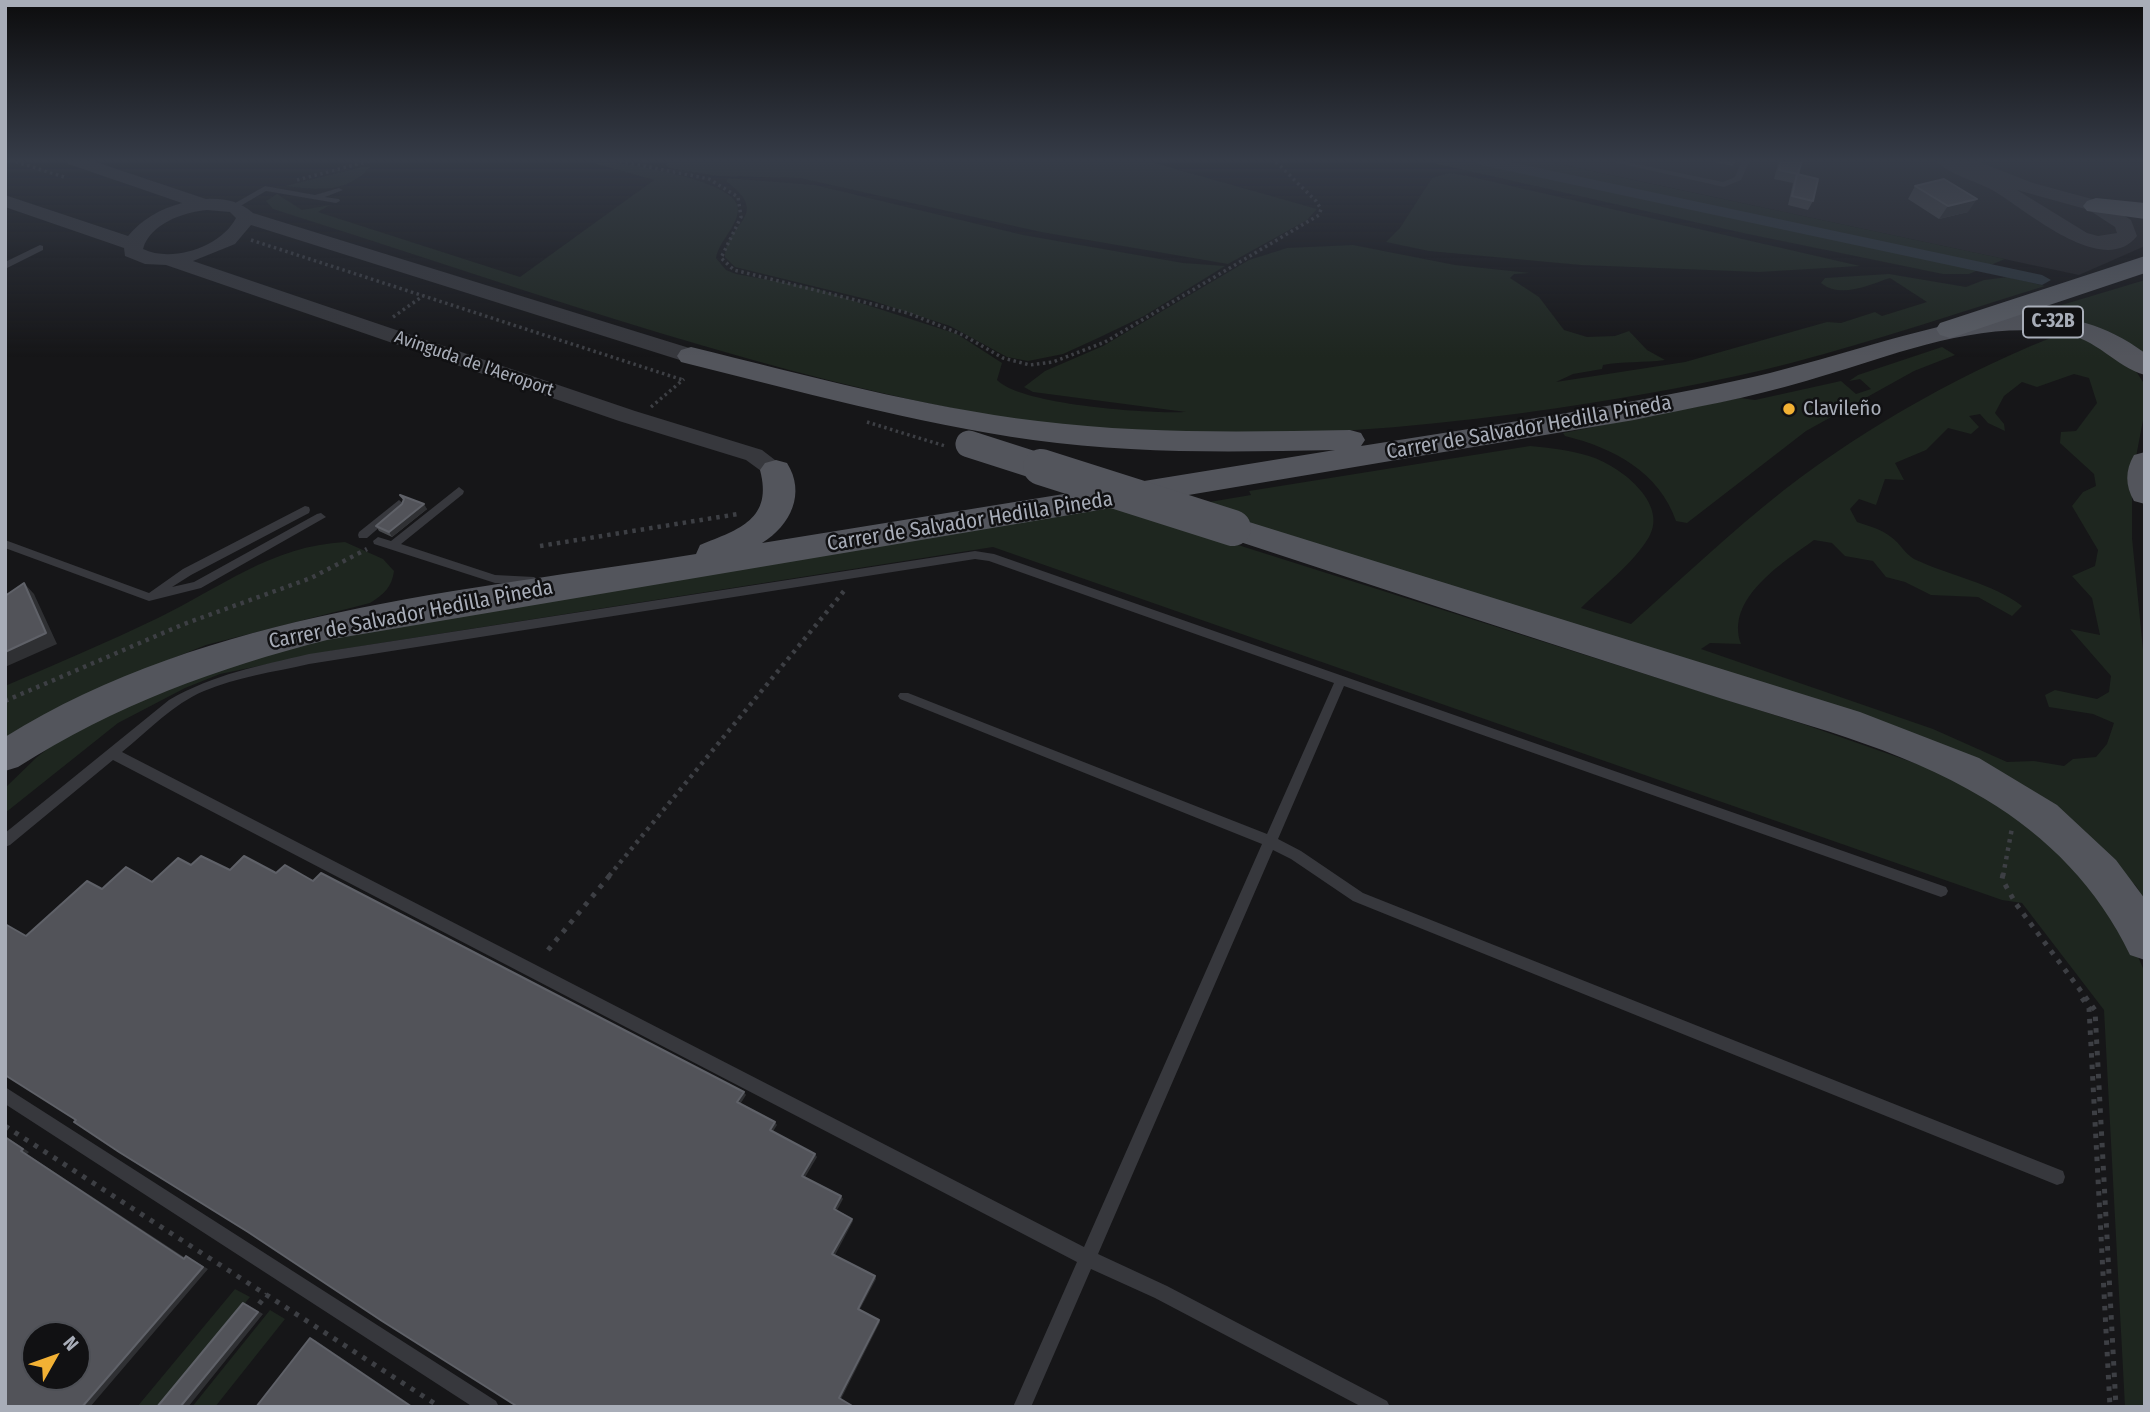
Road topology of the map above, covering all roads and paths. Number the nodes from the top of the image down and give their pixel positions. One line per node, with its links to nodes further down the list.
1 (79, 226): 10 (street, Avinguda de l'Aeroport)
2 (147, 226): 10 (street)
3 (242, 226): 12 (street, Avinguda de l'Aeroport)
4 (282, 226): 20 (street)
5 (734, 226): 6 (path)
6 (1302, 226)
7 (2059, 226): 8 (street)
8 (2125, 226)
9 (262, 243): 16 (path)
10 (132, 244): 12 (street, Avinguda de l'Aeroport)
11 (40, 248): 14 (lane)
12 (170, 260): 17 (street, Avinguda de l'Aeroport)
13 (2145, 264): 18 (highway, C-32B)
14 (5, 267)
15 (430, 291): 16 (path)
16 (423, 295): 17 (path); 20 (path)
17 (375, 330): 24 (street, Avinguda de l'Aeroport)
18 (1950, 330): 19 (main road, C-32B); 21 (main road, Carrer de Salvador Hedilla Pineda / C-32B)
19 (2145, 366)
20 (687, 368): 21 (main road); 22 (main road)
21 (1543, 426): 37 (main road, Carrer de Salvador Hedilla Pineda)
22 (969, 444): 48 (main road, bridge)
23 (2145, 462): 26 (main road)
24 (776, 470): 37 (main road)
25 (459, 491): 34 (lane)
26 (2145, 493)
27 (399, 504): 31 (lane)
28 (305, 510): 39 (lane)
29 (743, 515): 35 (path)
30 (321, 517): 39 (lane)
31 (363, 535)
32 (378, 541): 34 (lane); 42 (path)
33 (5, 544): 39 (lane)
34 (392, 546): 38 (lane)
35 (540, 546)
36 (861, 572): 40 (lane); 44 (lane); 49 (path)
37 (658, 573): 38 (main road, Carrer de Salvador Hedilla Pineda)
38 (587, 582): 43 (main road, Carrer de Salvador Hedilla Pineda)
39 (149, 597)
40 (1341, 680): 46 (lane); 47 (lane)
41 (904, 696): 46 (lane)
42 (5, 701)
43 (10, 751)
44 (112, 752): 45 (lane); 53 (lane)
45 (5, 841)
46 (1271, 841): 52 (lane); 53 (lane)
47 (1941, 891)
48 (2145, 941)
49 (548, 950)
50 (5, 1094): 57 (lane)
51 (5, 1126): 54 (path)
52 (2057, 1177)
53 (1087, 1258): 58 (lane); 59 (lane)
54 (267, 1294): 55 (path); 56 (path)
55 (250, 1315)
56 (440, 1407)
57 (490, 1407)
58 (1022, 1407)
59 (1381, 1407)
60 (2110, 1407): 61 (path)
61 (2116, 1407)

